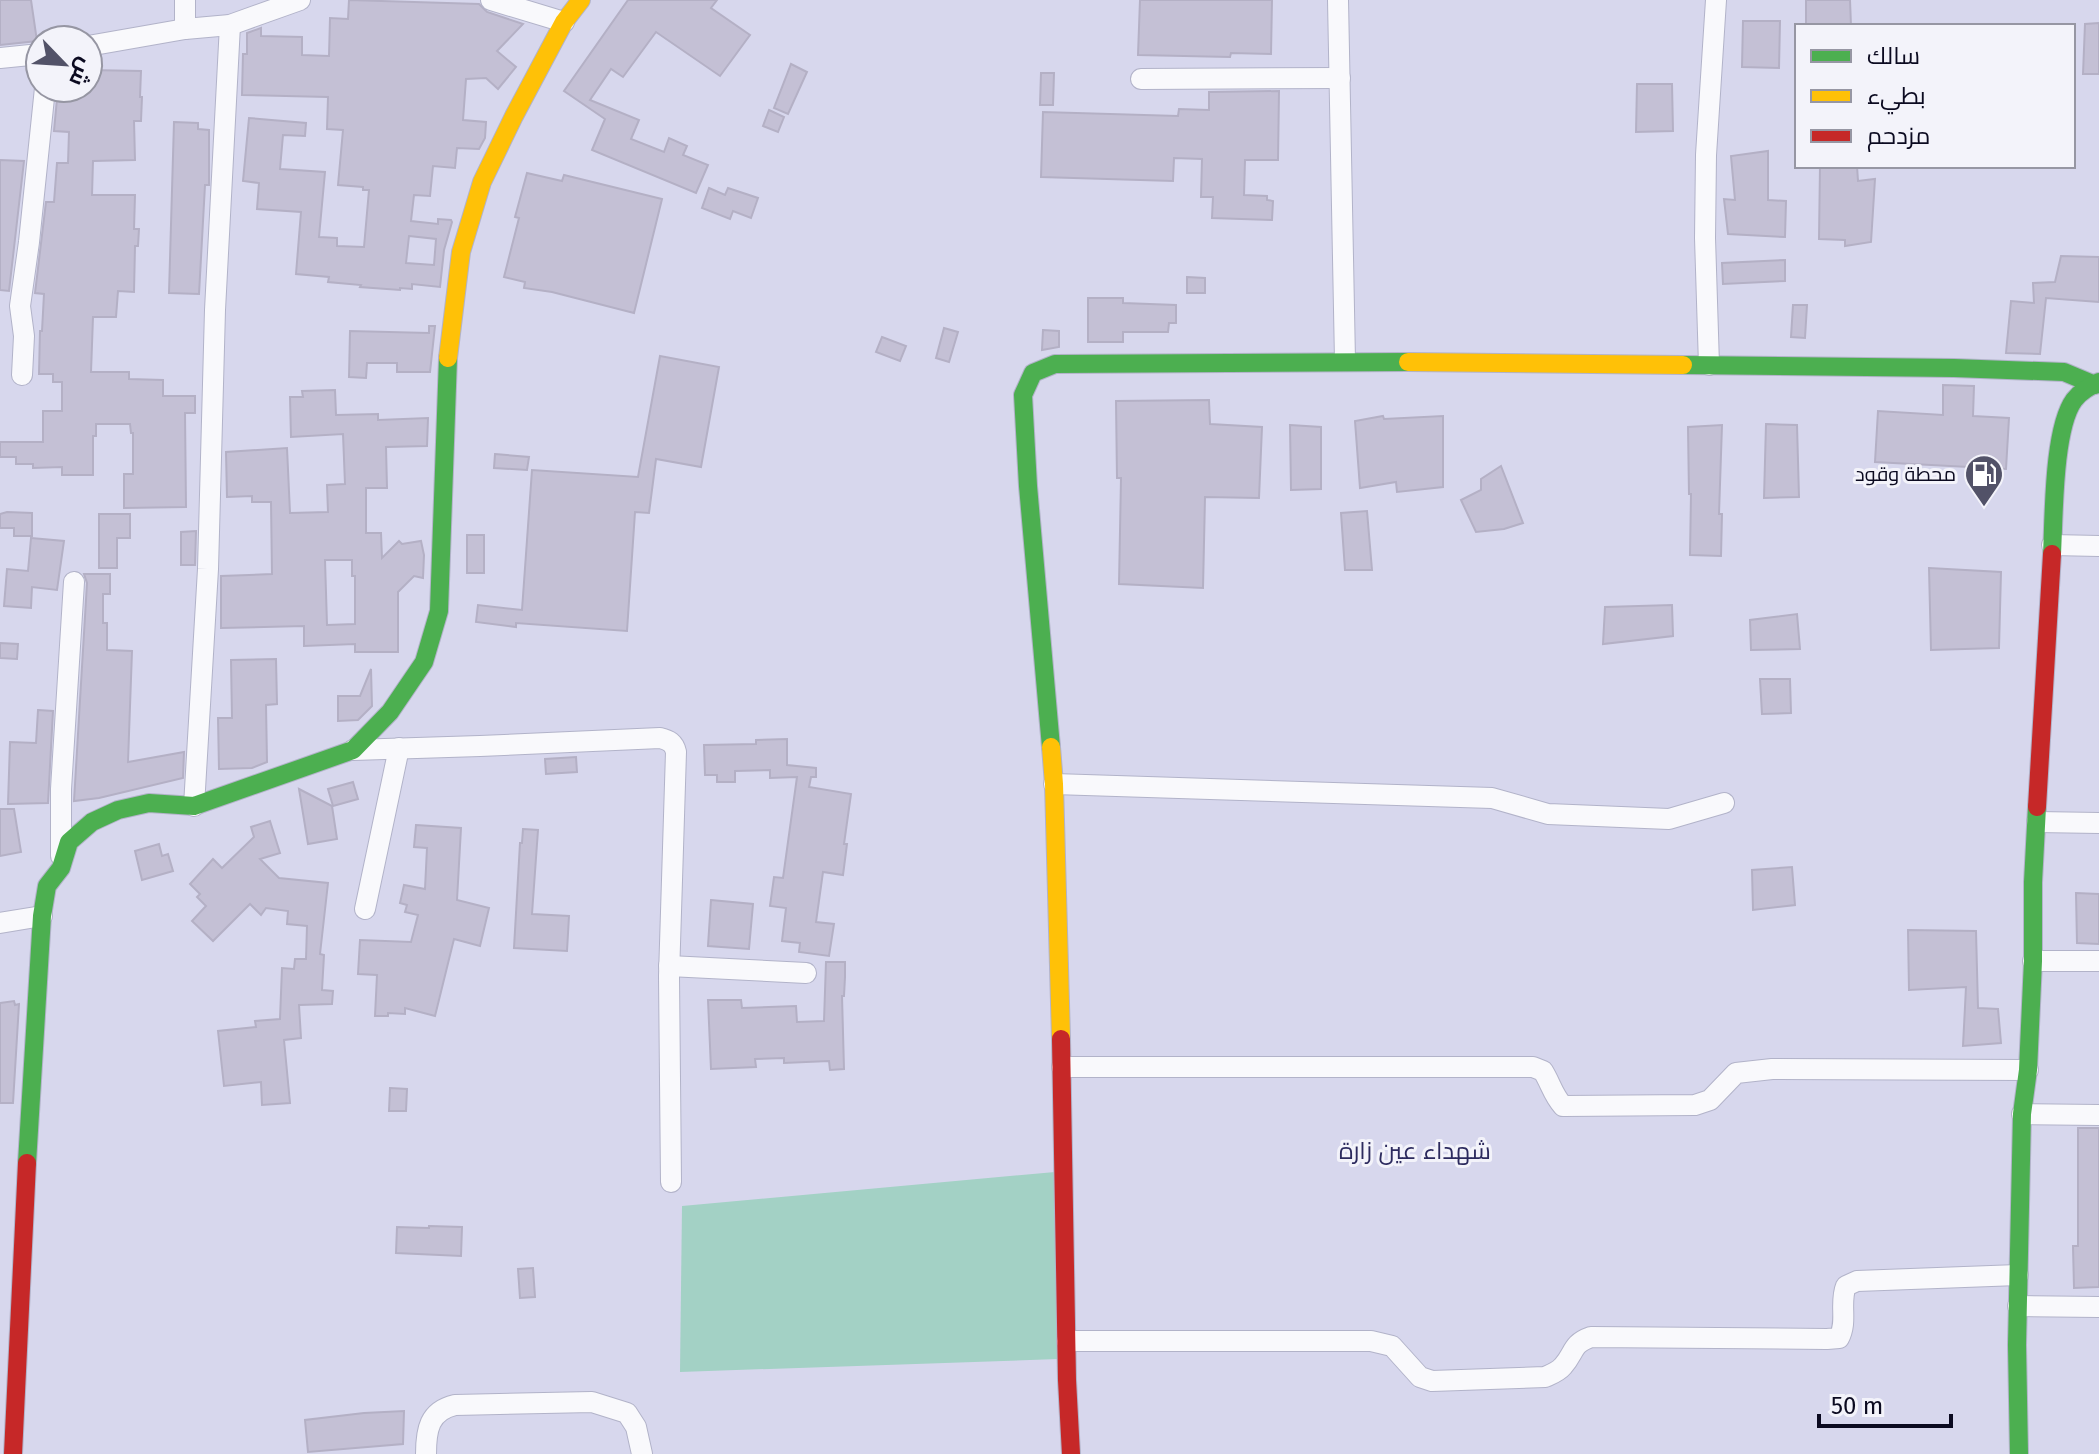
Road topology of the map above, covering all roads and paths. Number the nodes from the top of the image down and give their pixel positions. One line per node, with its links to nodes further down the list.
1 (185, 0): 9 (street)
2 (300, 0): 8 (street)
3 (491, 0): 7 (street)
4 (581, 0): 7 (street)
5 (1338, 0): 13 (street)
6 (1716, 0): 17 (street)
7 (564, 22): 24 (street)
8 (230, 25): 9 (street); 27 (street)
9 (185, 29): 10 (street)
10 (104, 43)
11 (24, 56): 12 (street)
12 (0, 58)
13 (1340, 78): 14 (street); 16 (street)
14 (1141, 79)
15 (43, 104): 18 (street)
16 (1345, 361): 17 (street); 25 (street)
17 (1709, 365): 19 (street)
18 (22, 375)
19 (2097, 383): 20 (street)
20 (2052, 545): 21 (street); 28 (street)
21 (2099, 546)
22 (74, 582): 30 (street)
23 (399, 748): 24 (street); 31 (street); 36 (street)
24 (353, 750): 27 (street)
25 (1054, 784): 26 (street); 38 (street)
26 (1724, 803)
27 (194, 806): 30 (street)
28 (2037, 822): 29 (street); 34 (street)
29 (2099, 823)
30 (61, 868): 32 (street)
31 (365, 909)
32 (42, 916): 33 (street); 47 (street)
33 (0, 923)
34 (2033, 961): 35 (street); 39 (street)
35 (2099, 961)
36 (669, 966): 37 (street); 42 (street)
37 (806, 973)
38 (1062, 1067): 39 (street); 46 (street)
39 (2028, 1070): 40 (street)
40 (2022, 1114): 41 (street); 43 (street)
41 (2099, 1115)
42 (671, 1182)
43 (2018, 1275): 44 (street); 46 (street)
44 (2018, 1306): 45 (street); 51 (street)
45 (2099, 1307)
46 (1067, 1341): 50 (street)
47 (13, 1454)
48 (426, 1454): 49 (street)
49 (642, 1454)
50 (1071, 1454)
51 (2019, 1454)

